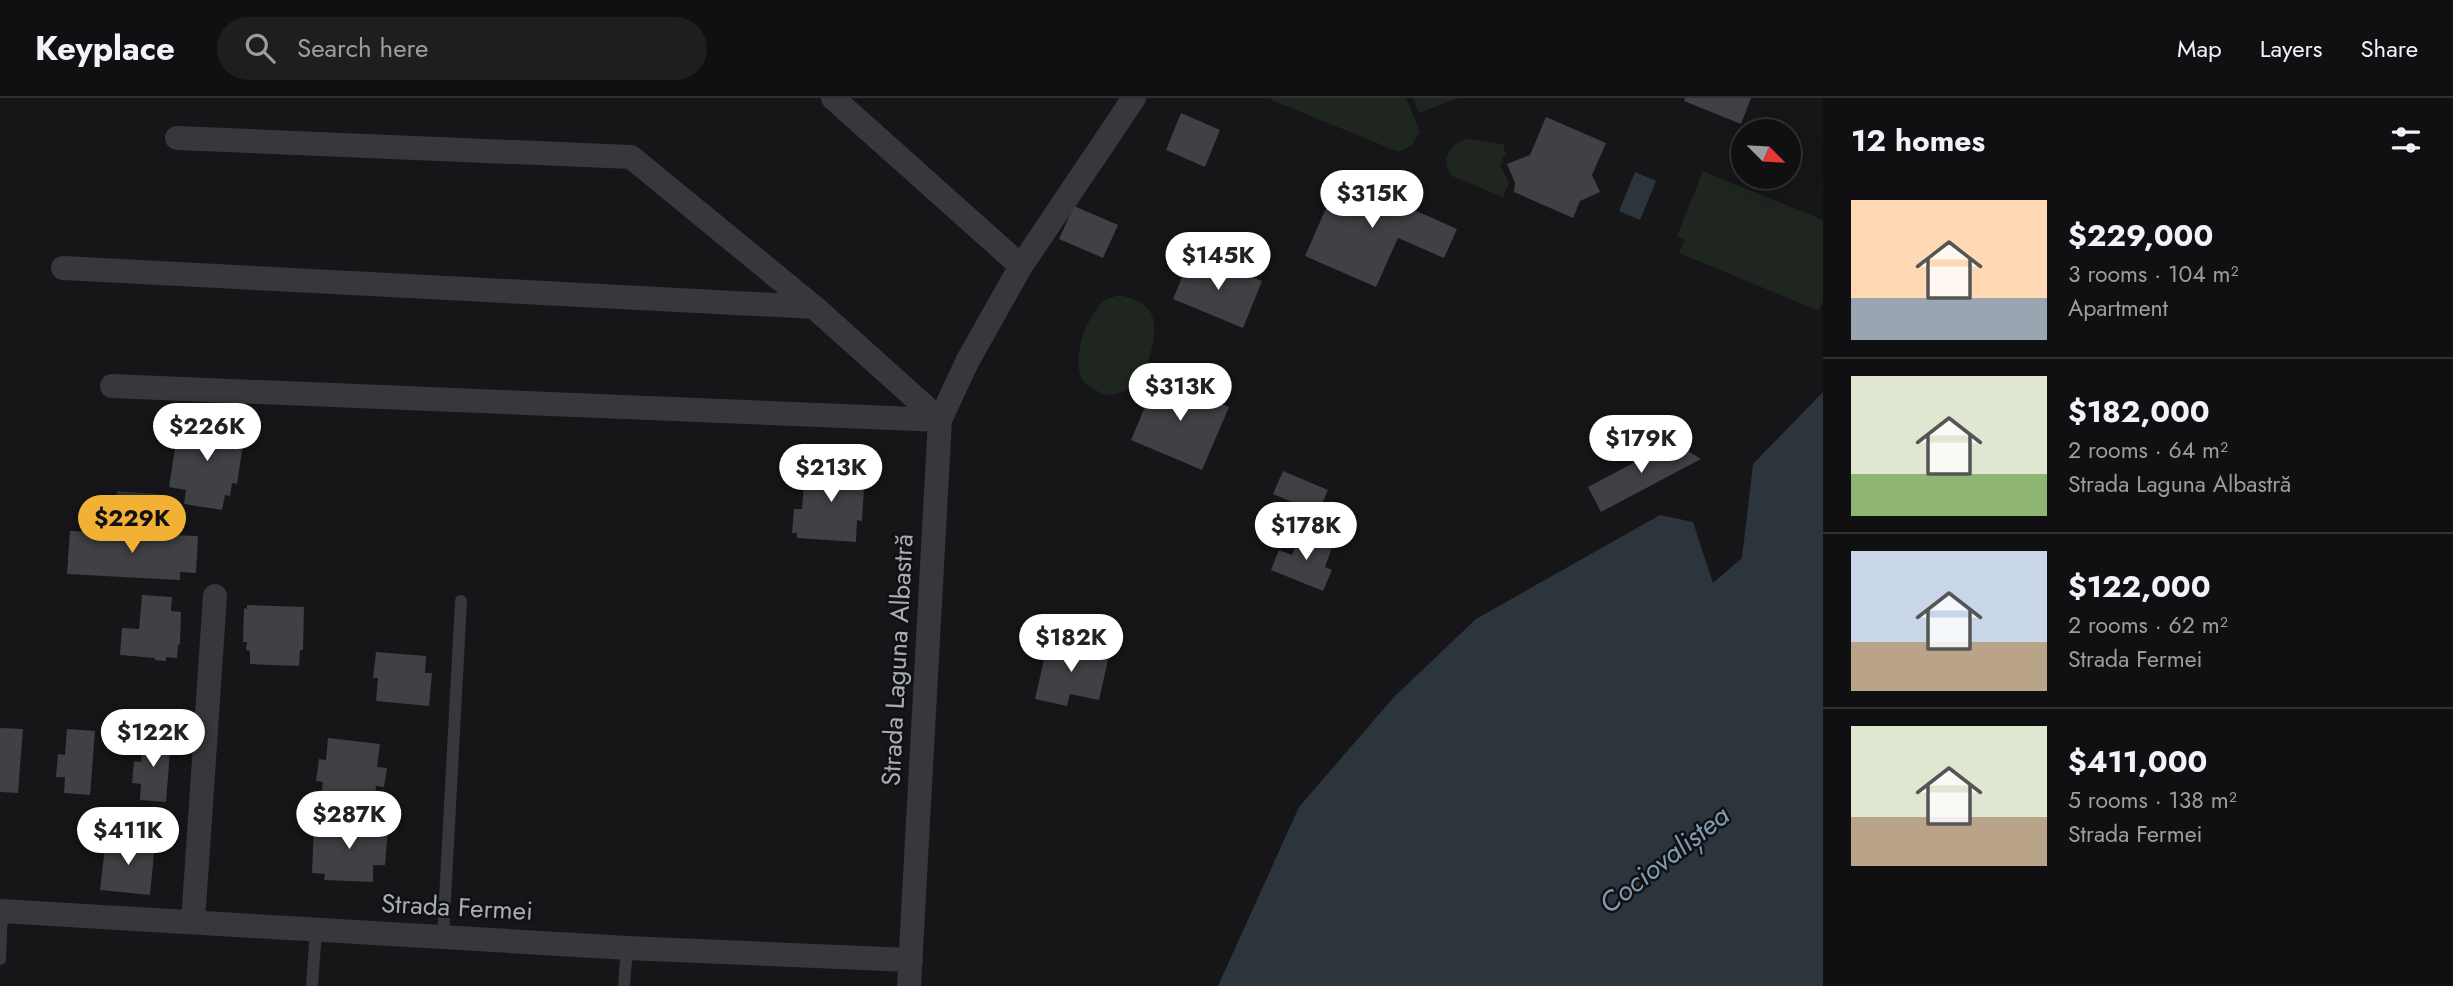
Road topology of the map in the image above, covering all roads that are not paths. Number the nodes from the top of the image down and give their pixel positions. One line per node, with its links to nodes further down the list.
1 (832, 98): 4 (street)
2 (1134, 98): 4 (street, Strada Laguna Albastră)
3 (177, 138): 6 (street)
4 (1021, 266): 8 (street, Strada Laguna Albastră)
5 (63, 268): 6 (street)
6 (814, 307): 8 (street)
7 (112, 386): 8 (street)
8 (940, 420): 17 (street, Strada Laguna Albastră)
9 (215, 596): 12 (street)
10 (461, 601): 14 (lane)
11 (1, 911): 12 (street, Strada Fermei); 16 (lane)
12 (193, 922): 13 (street, Strada Fermei)
13 (316, 930): 14 (street, Strada Fermei); 18 (lane)
14 (443, 936): 15 (street, Strada Fermei)
15 (627, 948): 17 (street, Strada Fermei); 19 (lane)
16 (0, 959)
17 (911, 961): 20 (street, Strada Laguna Albastră)
18 (312, 986)
19 (624, 986)
20 (909, 986)

